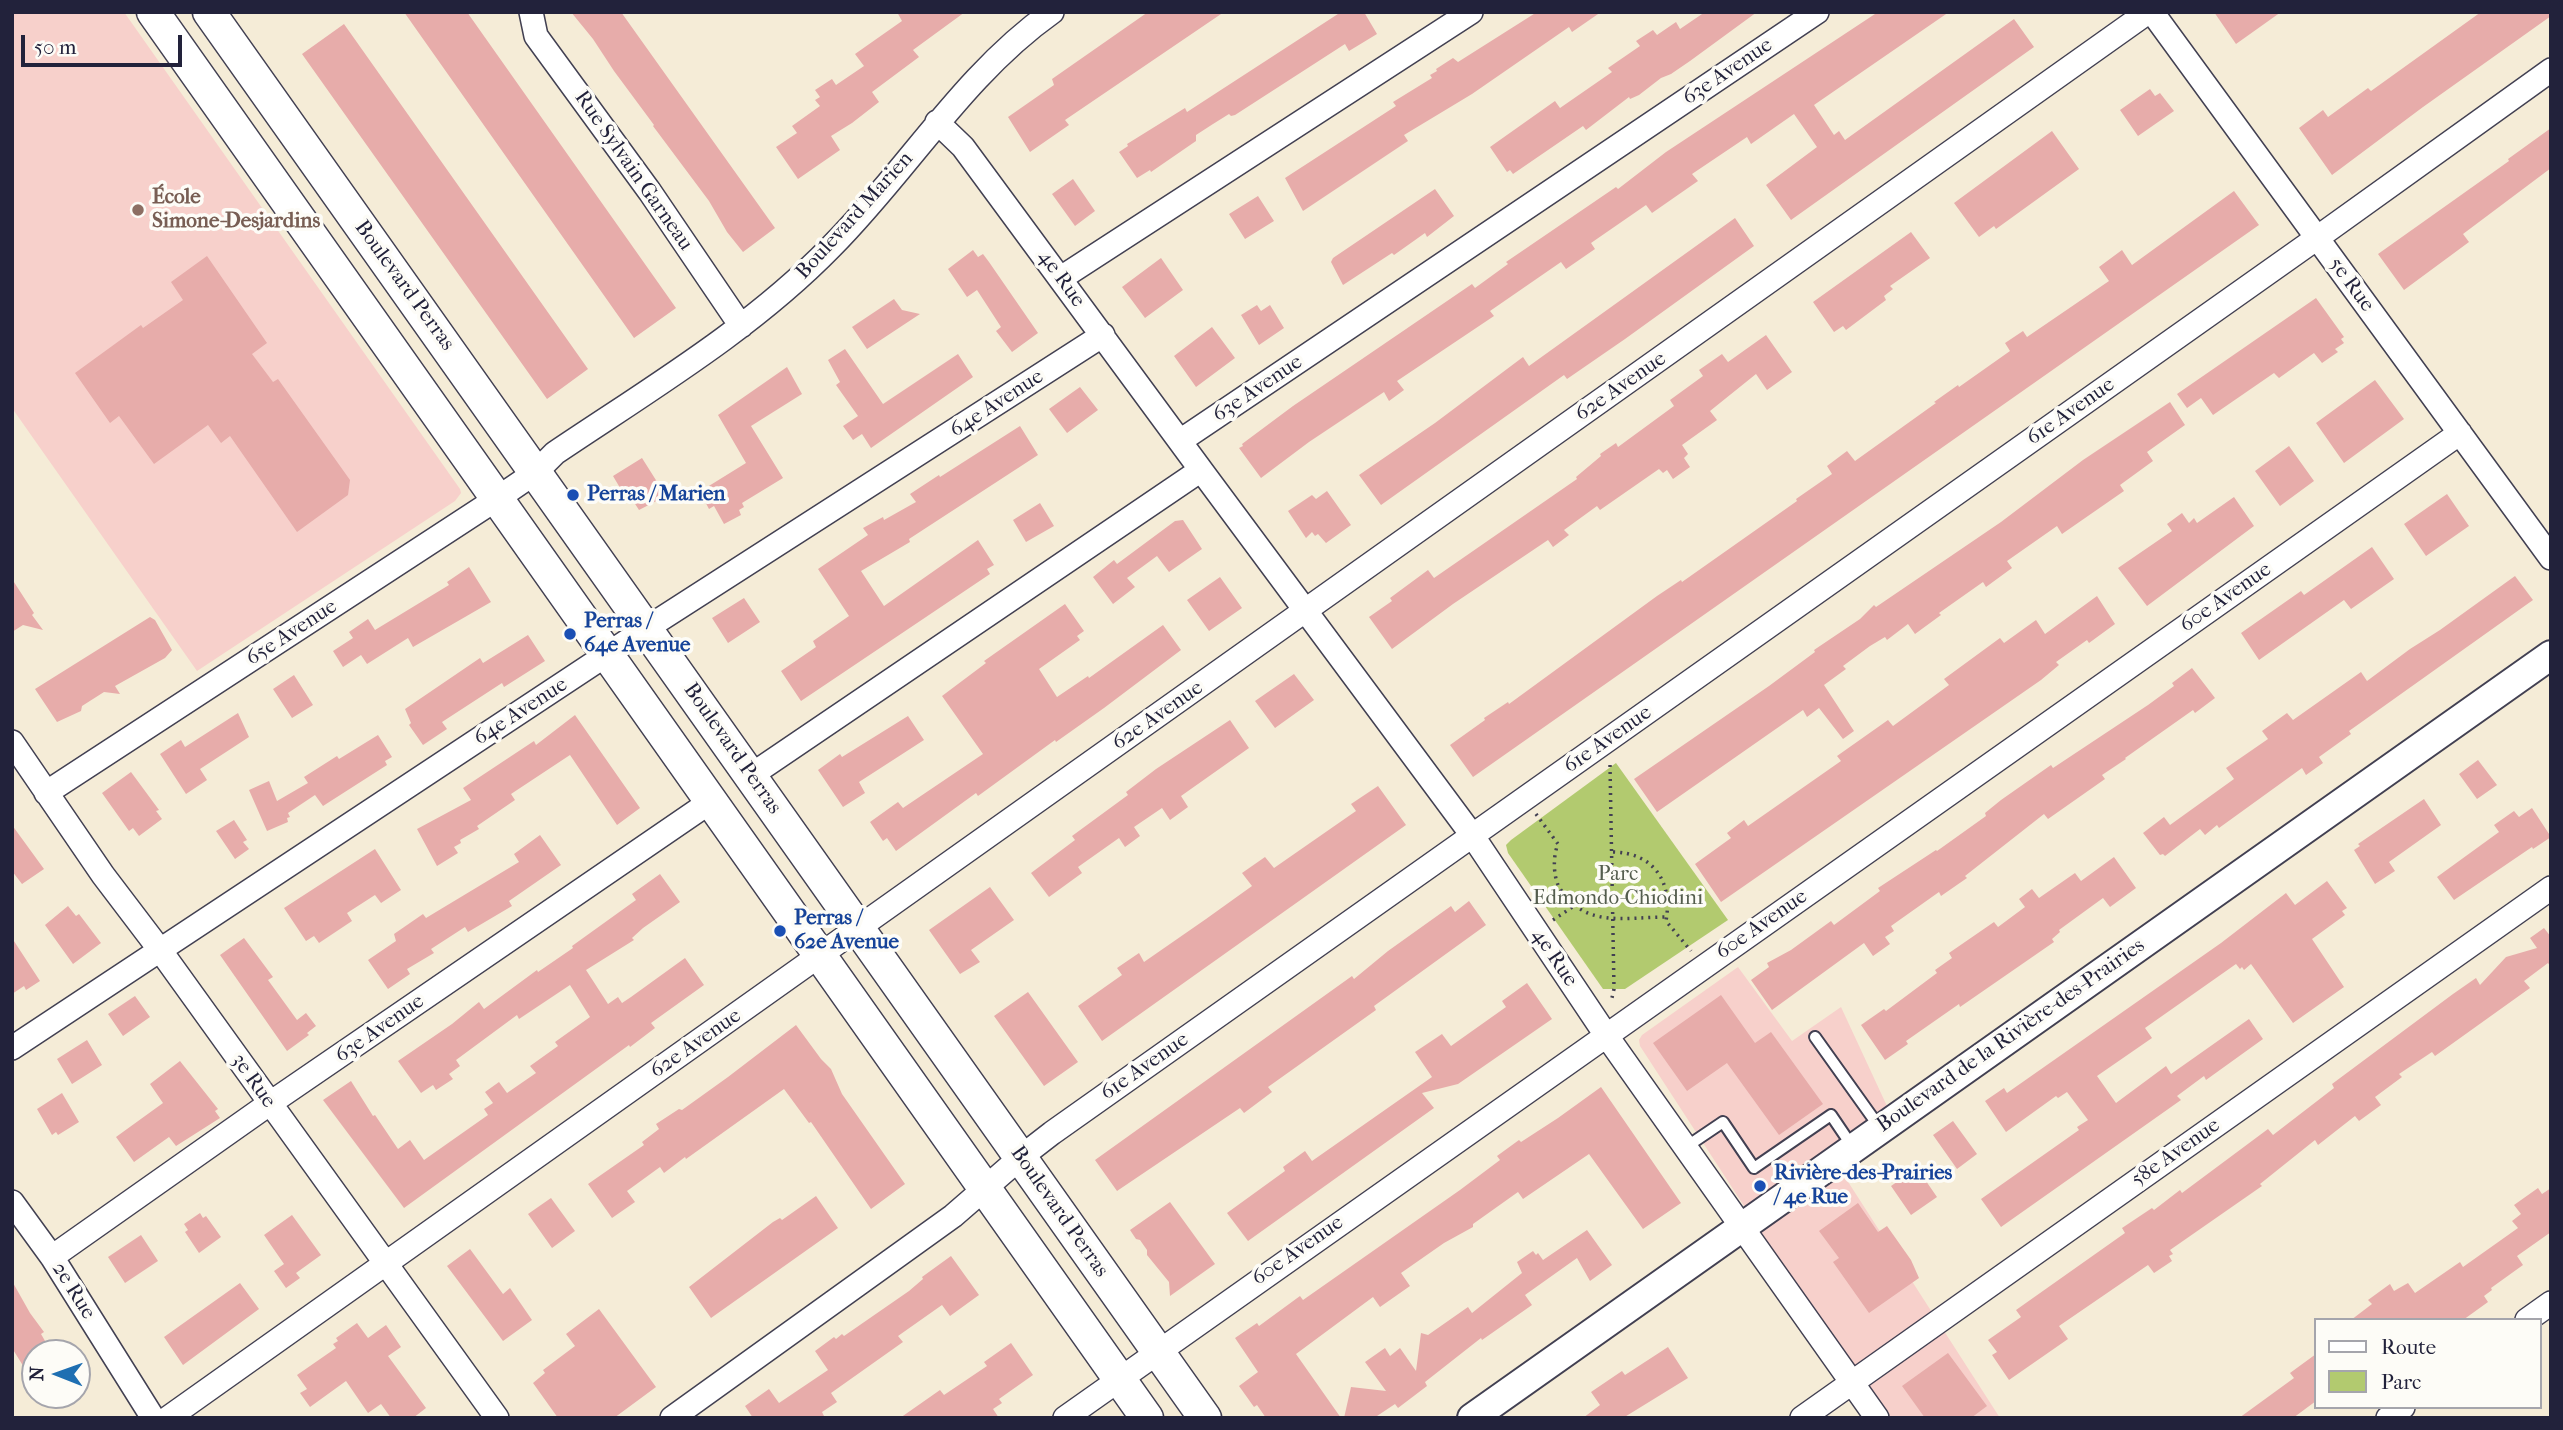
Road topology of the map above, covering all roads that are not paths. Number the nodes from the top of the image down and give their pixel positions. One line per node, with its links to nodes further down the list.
1 (153, 12): 18 (main road)
2 (209, 12): 17 (main road, Boulevard Perras)
3 (531, 12): 12 (street, Rue Sylvain Garneau)
4 (1052, 12): 9 (street, Boulevard Marien)
5 (1471, 12): 11 (street)
6 (1817, 12): 15 (street, 63e Avenue)
7 (2150, 12): 10 (street, 5e Rue); 20 (street, 62e Avenue)
8 (2551, 70): 10 (street, 61e Avenue)
9 (937, 122): 11 (street, 4e Rue); 12 (street, Boulevard Marien)
10 (2317, 238): 14 (street, 5e Rue); 28 (street, 61e Avenue)
11 (1061, 278): 13 (street, 4e Rue)
12 (741, 326): 17 (street, Boulevard Marien)
13 (1103, 335): 15 (street, 4e Rue); 21 (street, 64e Avenue)
14 (2460, 433): 19 (street, 5e Rue); 33 (street, 60e Avenue)
15 (1180, 441): 16 (street)
16 (1201, 470): 20 (street, 4e Rue); 25 (street)
17 (536, 472): 18 (street, 65e Avenue); 21 (main road, Boulevard Perras)
18 (498, 498): 22 (main road); 26 (street, 65e Avenue)
19 (2551, 558)
20 (1306, 611): 28 (street, 4e Rue); 30 (street, 62e Avenue)
21 (647, 628): 22 (street, 64e Avenue); 25 (main road, Boulevard Perras)
22 (608, 655): 27 (main road); 31 (street, 64e Avenue)
23 (2551, 655): 37 (street, Boulevard de la Rivière-des-Prairies)
24 (12, 742): 26 (street, 3e Rue)
25 (750, 776): 30 (main road, Boulevard Perras)
26 (46, 793): 31 (street, 3e Rue)
27 (710, 802): 32 (main road); 36 (street, 63e Avenue)
28 (1472, 835): 33 (street, 4e Rue); 40 (street, 61e Avenue)
29 (2551, 888): 50 (street, 58e Avenue)
30 (858, 929): 32 (street, 62e Avenue); 40 (main road, Boulevard Perras)
31 (160, 950): 35 (street, 64e Avenue); 36 (street, 3e Rue)
32 (820, 956): 41 (main road); 45 (street, 62e Avenue)
33 (1606, 1035): 38 (street, 4e Rue); 48 (street, 60e Avenue)
34 (1815, 1037): 37 (lane)
35 (12, 1048)
36 (269, 1104): 44 (street, 63e Avenue); 45 (street, 3e Rue)
37 (1880, 1128): 39 (street, Boulevard de la Rivière-des-Prairies)
38 (1686, 1147): 39 (lane); 43 (street, 4e Rue)
39 (1853, 1147): 43 (street, Boulevard de la Rivière-des-Prairies)
40 (1021, 1157): 41 (street, 61e Avenue); 48 (main road, Boulevard Perras)
41 (984, 1188): 49 (main road); 54 (street, 61e Avenue)
42 (12, 1202): 44 (street, 2e Rue)
43 (1743, 1227): 50 (street, 4e Rue); 58 (street, Boulevard de la Rivière-des-Prairies)
44 (52, 1257): 51 (street, 2e Rue)
45 (385, 1265): 52 (street, 62e Avenue); 53 (street, 3e Rue)
46 (2551, 1303): 47 (street)
47 (2530, 1318)
48 (1157, 1351): 49 (street, 60e Avenue); 57 (main road, Boulevard Perras)
49 (1119, 1378): 55 (street, 60e Avenue); 56 (main road)
50 (1852, 1382): 59 (street, 58e Avenue); 60 (street, 4e Rue)
51 (153, 1418)
52 (168, 1418)
53 (497, 1418)
54 (672, 1418)
55 (1065, 1418)
56 (1147, 1418)
57 (1205, 1418)
58 (1472, 1418)
59 (1802, 1418)
60 (1877, 1418)

